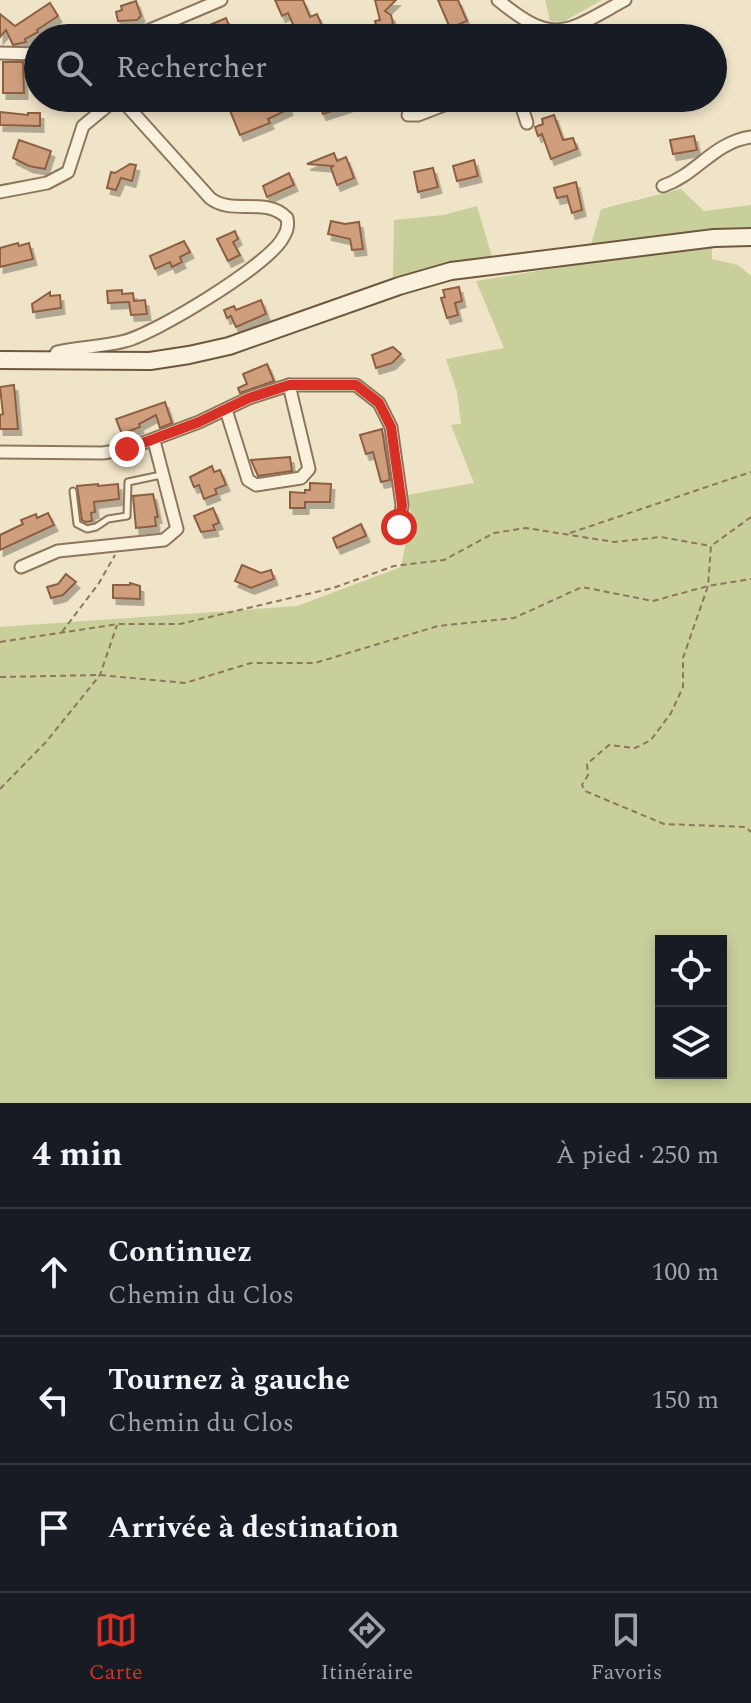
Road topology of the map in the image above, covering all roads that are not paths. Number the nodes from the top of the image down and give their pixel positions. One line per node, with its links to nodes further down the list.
1 (221, 0): 4 (street)
2 (625, 0): 6 (street)
3 (503, 2): 5 (street)
4 (164, 24)
5 (532, 24)
6 (581, 24)
7 (0, 53): 8 (street)
8 (24, 54)
9 (100, 112): 17 (street)
10 (131, 112): 20 (street)
11 (426, 112): 13 (street)
12 (523, 112): 14 (street)
13 (408, 115)
14 (527, 123)
15 (751, 137): 16 (street)
16 (663, 186)
17 (0, 192)
18 (751, 237): 20 (main road)
19 (0, 360): 20 (main road)
20 (52, 361)
21 (289, 385): 22 (street); 22 (street); 27 (street)
22 (226, 410): 23 (street)
23 (154, 441): 24 (street); 25 (street)
24 (0, 452)
25 (163, 475): 26 (lane); 28 (street)
26 (73, 491)
27 (399, 527)
28 (21, 567)

